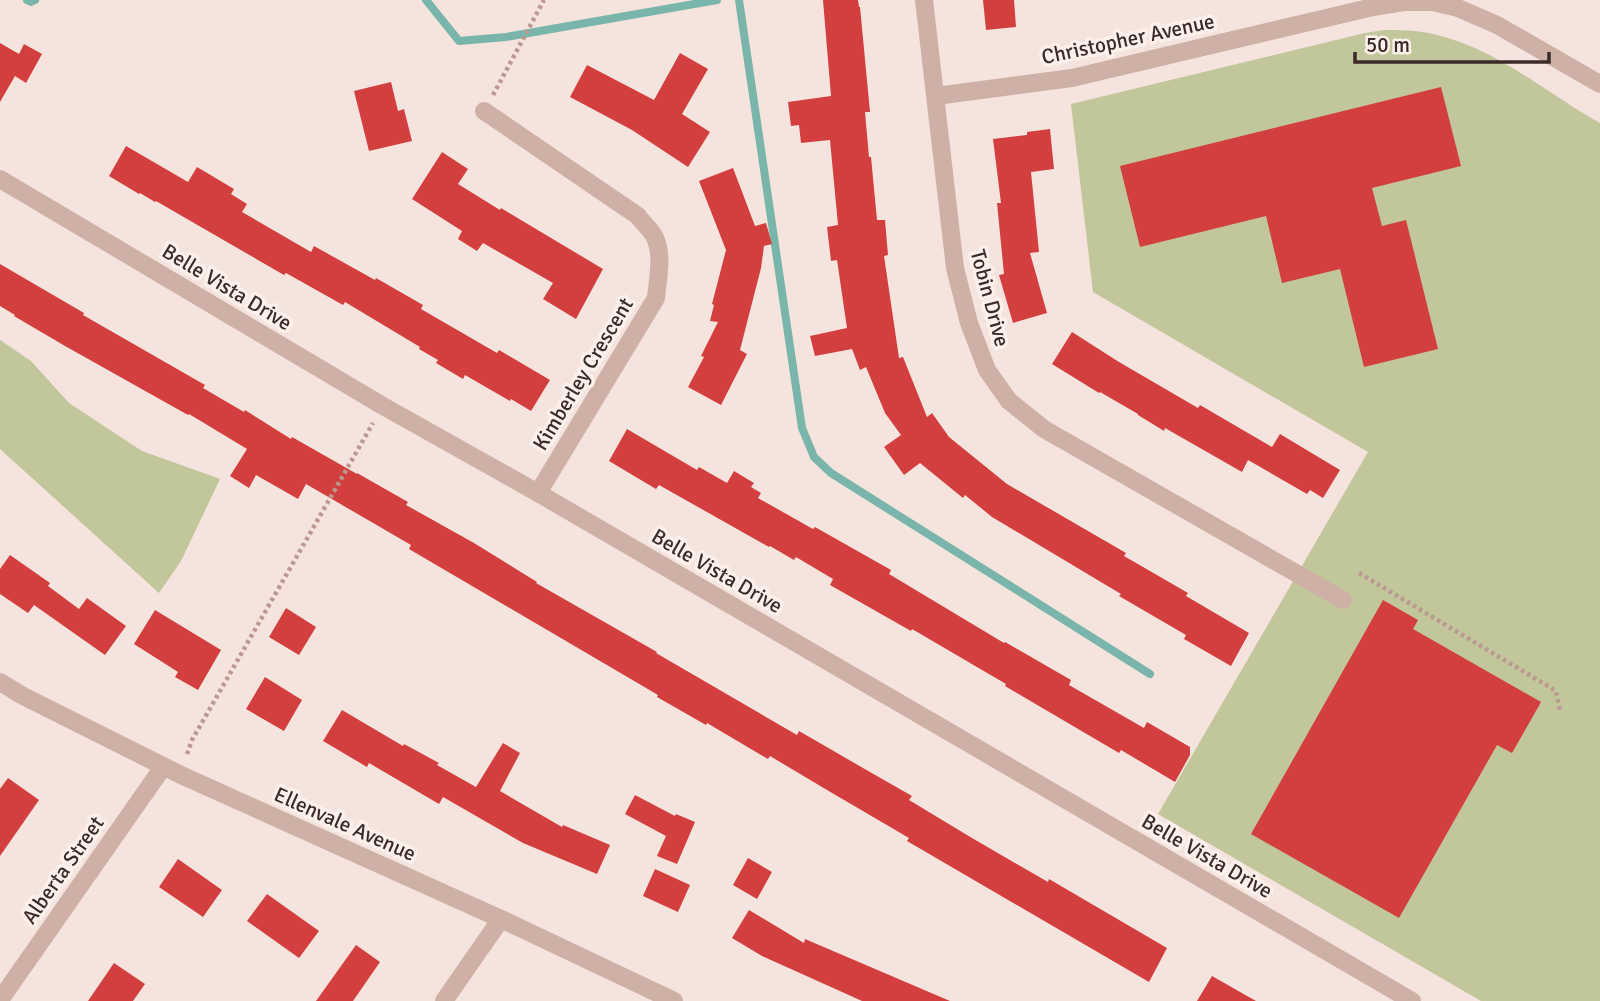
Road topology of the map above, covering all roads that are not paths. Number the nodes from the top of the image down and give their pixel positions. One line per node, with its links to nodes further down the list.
1 (924, 0): 3 (street, Tobin Drive)
2 (1600, 84): 3 (street, Christopher Avenue)
3 (936, 96): 7 (street, Tobin Drive)
4 (484, 111): 6 (street, Kimberley Crescent)
5 (0, 179): 6 (street, Belle Vista Drive)
6 (538, 493): 14 (street, Belle Vista Drive)
7 (1343, 600)
8 (0, 682): 9 (street, Ellenvale Avenue)
9 (163, 767): 10 (street, Ellenvale Avenue); 11 (street, Alberta Street)
10 (500, 919): 12 (street); 13 (street, Ellenvale Avenue)
11 (0, 1000)
12 (444, 1001)
13 (674, 1001)
14 (1412, 1001)

